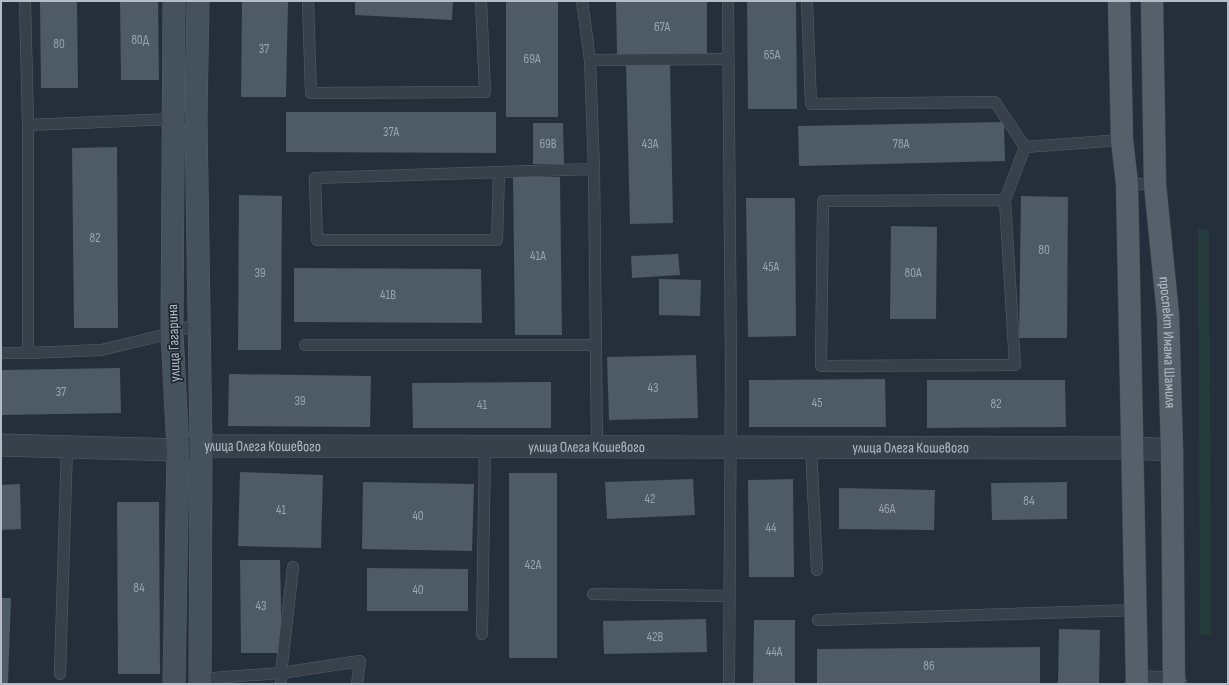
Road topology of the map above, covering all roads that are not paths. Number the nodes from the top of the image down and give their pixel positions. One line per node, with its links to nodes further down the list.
1 (25, 1): 15 (lane)
2 (174, 1): 14 (main road, улица Гагарина)
3 (198, 1): 13 (main road, улица Гагарина)
4 (308, 1): 5 (lane)
5 (481, 1)
6 (582, 1): 12 (lane)
7 (728, 1): 11 (lane)
8 (807, 1): 17 (lane)
9 (1119, 1): 16 (main road)
10 (1152, 1): 21 (main road, проспект Имама Шамиля)
11 (728, 58): 12 (lane); 34 (lane)
12 (590, 60): 18 (lane)
13 (196, 118): 14 (lane); 23 (main road, улица Гагарина)
14 (172, 120): 15 (lane); 24 (main road, улица Гагарина)
15 (28, 125): 28 (lane)
16 (1122, 140): 17 (lane); 20 (main road)
17 (1025, 147): 22 (lane)
18 (594, 169): 19 (lane); 26 (lane)
19 (499, 172): 19 (lane)
20 (1127, 184): 21 (lane); 36 (main road)
21 (1155, 184): 38 (main road, проспект Имама Шамиля)
22 (1005, 200): 22 (lane)
23 (199, 323): 24 (lane); 31 (main road, улица Гагарина)
24 (172, 333): 28 (lane); 37 (main road, улица Гагарина)
25 (304, 345): 26 (lane)
26 (596, 345): 33 (lane)
27 (1, 353): 28 (lane)
28 (28, 353)
29 (1, 445): 30 (street, улица Олега Кошевого)
30 (67, 446): 37 (street, улица Олега Кошевого); 47 (lane)
31 (201, 446): 32 (street, улица Олега Кошевого); 37 (street, улица Олега Кошевого); 48 (main road, улица Гагарина)
32 (485, 446): 33 (street, улица Олега Кошевого); 45 (lane)
33 (597, 447): 34 (street, улица Олега Кошевого)
34 (730, 447): 35 (street, улица Олега Кошевого); 42 (lane)
35 (811, 447): 36 (street, улица Олега Кошевого); 40 (lane)
36 (1132, 448): 38 (street, улица Олега Кошевого); 43 (main road)
37 (178, 450): 50 (main road, улица Гагарина)
38 (1172, 450): 54 (main road, проспект Имама Шамиля)
39 (293, 567): 46 (lane)
40 (817, 570)
41 (593, 594): 42 (lane)
42 (729, 596): 53 (lane)
43 (1137, 610): 44 (lane); 49 (main road)
44 (818, 620)
45 (482, 634)
46 (281, 673): 48 (lane); 51 (lane); 52 (lane)
47 (60, 674)
48 (200, 682)
49 (1137, 682): 54 (street)
50 (174, 684)
51 (282, 684)
52 (357, 684)
53 (729, 684)
54 (1175, 684)

